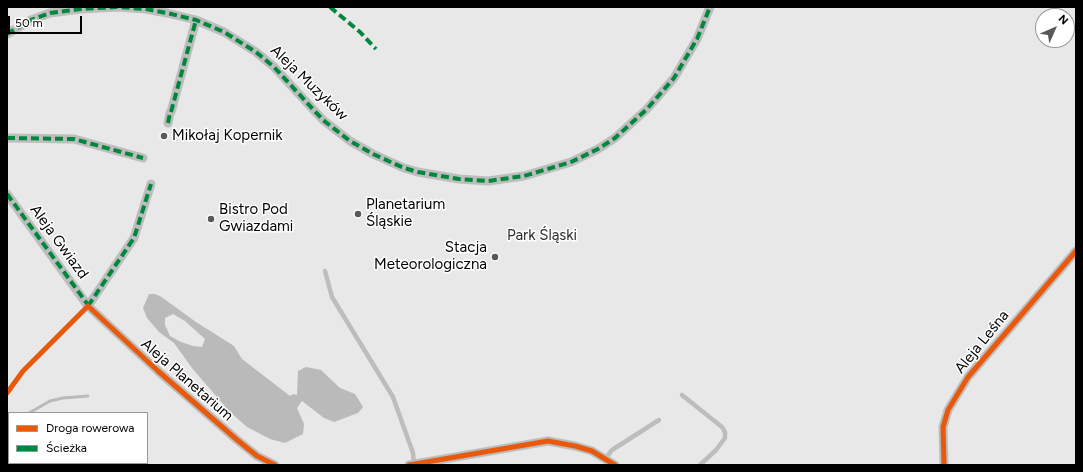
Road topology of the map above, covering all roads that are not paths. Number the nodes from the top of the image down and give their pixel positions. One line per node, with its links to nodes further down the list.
1 (710, 7): 2 (street, Aleja Muzyków)
2 (196, 20): 3 (street, Aleja Muzyków); 4 (street)
3 (7, 34)
4 (168, 123)
5 (7, 138): 6 (street)
6 (143, 158)
7 (151, 184): 11 (street)
8 (7, 194): 11 (street, Aleja Gwiazd)
9 (1076, 251): 19 (street, Aleja Leśna)
10 (325, 271): 16 (lane)
11 (88, 306): 15 (street, Aleja Planetarium)
12 (682, 395): 18 (lane)
13 (659, 420): 14 (lane)
14 (605, 458): 16 (street); 17 (street)
15 (274, 465)
16 (412, 465)
17 (616, 465)
18 (700, 465)
19 (944, 465)

